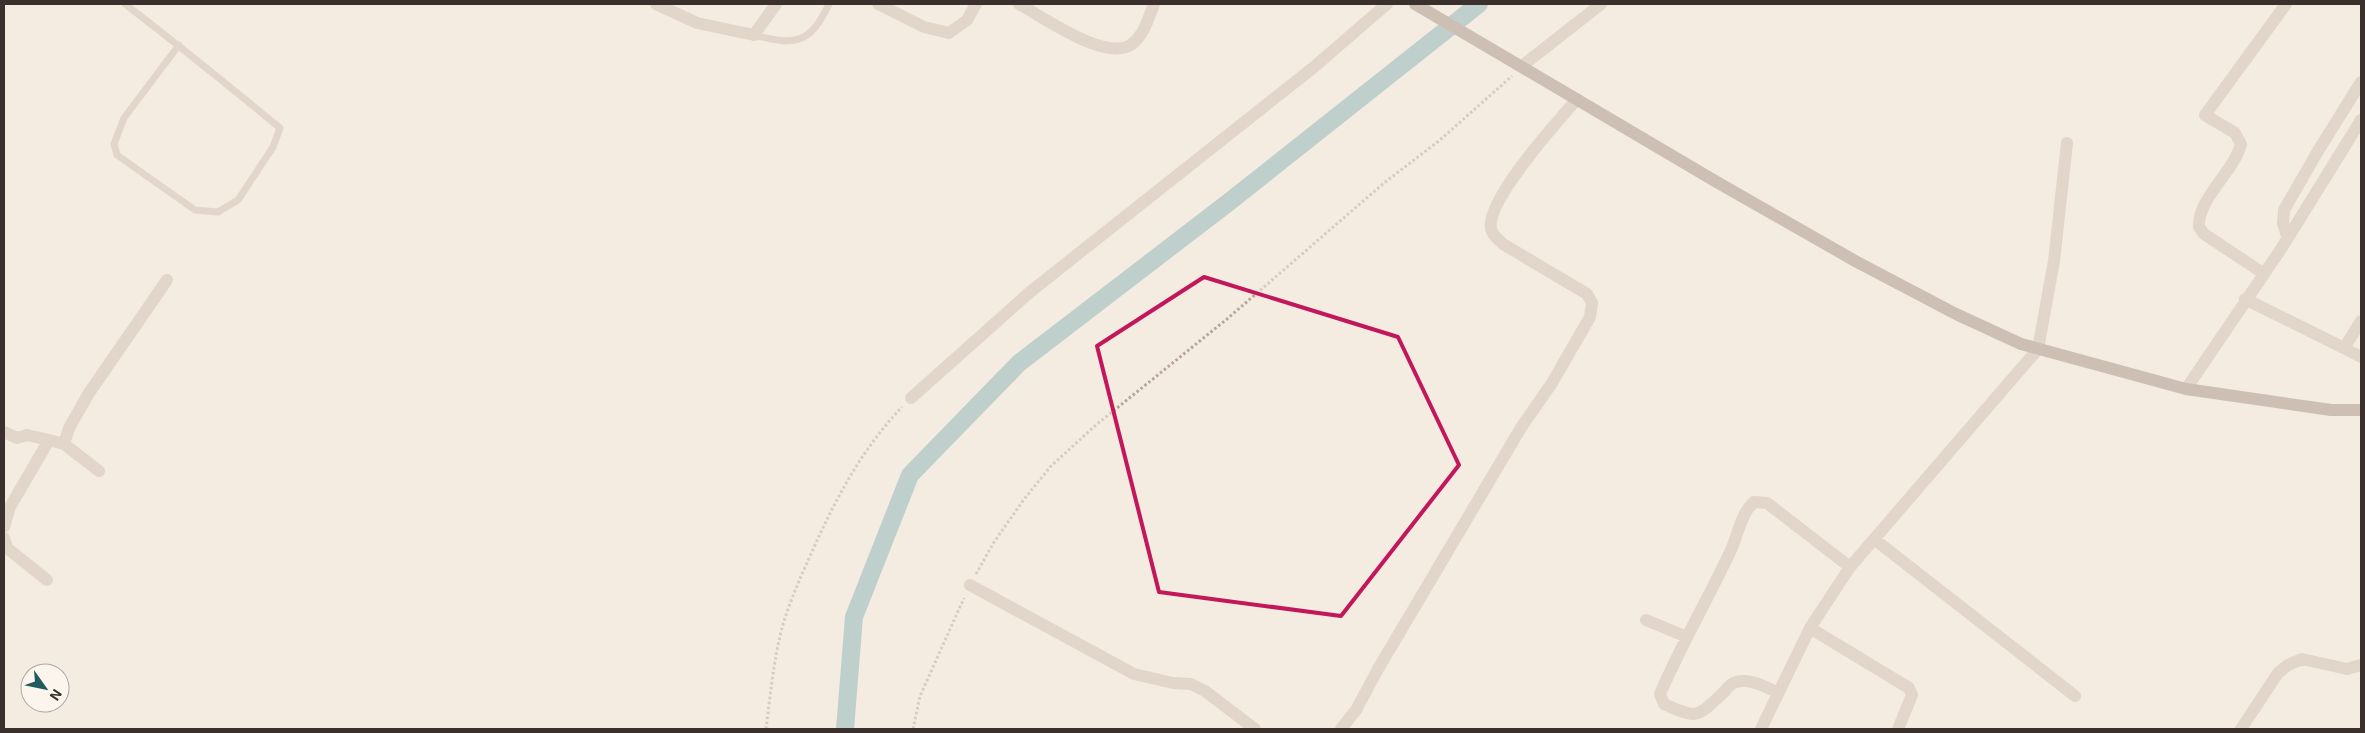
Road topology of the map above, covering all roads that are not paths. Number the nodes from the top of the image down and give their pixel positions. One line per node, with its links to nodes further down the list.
1 (124, 4): 14 (lane)
2 (656, 4): 13 (street)
3 (776, 4): 13 (street)
4 (829, 4): 13 (lane)
5 (878, 4): 6 (street)
6 (976, 4)
7 (1019, 4): 8 (street)
8 (1154, 4)
9 (1387, 4): 29 (street)
10 (1601, 4): 15 (street)
11 (2286, 4): 21 (street)
12 (1418, 6): 15 (street)
13 (754, 35)
14 (179, 45): 14 (lane)
15 (1522, 66): 17 (street)
16 (2361, 82): 20 (street)
17 (1577, 99): 26 (street); 48 (street)
18 (2361, 120): 20 (street)
19 (2067, 143): 26 (street)
20 (2288, 236): 21 (street)
21 (2263, 273): 23 (street)
22 (166, 280): 33 (street)
23 (2245, 299): 25 (street); 28 (street)
24 (2361, 321): 25 (street)
25 (2344, 348): 27 (street)
26 (2038, 349): 28 (street); 37 (street)
27 (2361, 357)
28 (2186, 389): 30 (street)
29 (911, 398)
30 (2361, 410)
31 (4, 432): 32 (street)
32 (49, 440): 33 (street); 35 (street)
33 (64, 444): 34 (street)
34 (100, 471)
35 (4, 527)
36 (4, 538): 39 (street)
37 (1874, 538): 38 (street); 46 (street)
38 (1850, 567): 42 (street); 43 (street)
39 (47, 580)
40 (970, 585): 47 (street)
41 (1646, 620): 43 (street)
42 (1810, 628): 45 (street); 50 (street)
43 (1687, 637): 45 (street)
44 (2361, 665): 51 (street)
45 (1777, 692): 49 (street)
46 (2075, 696)
47 (1255, 729)
48 (1341, 729)
49 (1761, 729)
50 (1898, 729)
51 (2241, 729)

